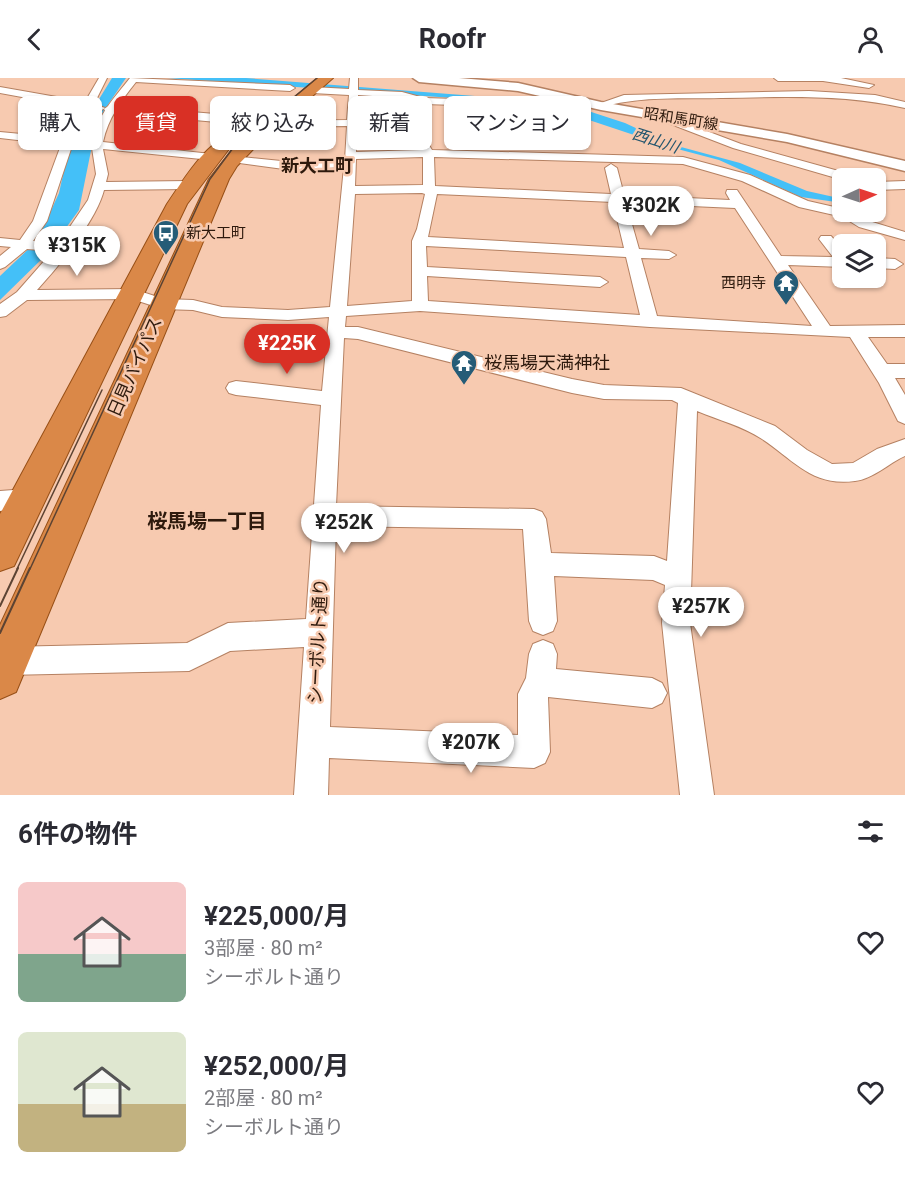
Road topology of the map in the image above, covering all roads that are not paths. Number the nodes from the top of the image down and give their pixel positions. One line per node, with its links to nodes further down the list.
1 (103, 78): 17 (street)
2 (265, 78): 9 (street)
3 (419, 78): 8 (main road, 昭和馬町線)
4 (463, 78): 8 (main road, 昭和馬町線)
5 (778, 78): 6 (street)
6 (823, 78): 11 (street)
7 (158, 79): 9 (street); 27 (street)
8 (484, 80): 19 (main road, 昭和馬町線)
9 (308, 83): 10 (street); 18 (highway, 日見バイパス)
10 (354, 85): 21 (street)
11 (881, 86)
12 (687, 87): 14 (street)
13 (0, 90): 15 (street)
14 (809, 94): 23 (street); 25 (street)
15 (26, 95): 16 (street); 20 (street)
16 (31, 96)
17 (93, 96)
18 (292, 96)
19 (555, 96)
20 (9, 101)
21 (444, 102)
22 (591, 102): 23 (main road, 昭和馬町線)
23 (606, 103): 28 (main road, 昭和馬町線)
24 (591, 104): 28 (main road, 昭和馬町線)
25 (905, 105)
26 (102, 108): 27 (street)
27 (110, 109): 29 (street); 30 (street)
28 (649, 112): 42 (main road, 昭和馬町線); 43 (main road, 昭和馬町線); 46 (street)
29 (210, 118)
30 (102, 125)
31 (0, 135): 32 (street)
32 (18, 137)
33 (102, 146): 40 (street)
34 (64, 150): 59 (street)
35 (98, 150): 49 (street)
36 (230, 150): 40 (highway, 日見バイパス)
37 (351, 150): 41 (street, シーボルト通り)
38 (426, 150): 39 (street)
39 (430, 157): 41 (street); 44 (street); 45 (street); 52 (street)
40 (221, 158): 41 (street); 47 (highway, 日見バイパス); 73 (highway, 日見バイパス)
41 (351, 159): 51 (street, シーボルト通り)
42 (905, 162)
43 (905, 166)
44 (611, 168): 45 (street); 53 (street)
45 (720, 172): 54 (street); 55 (street)
46 (832, 173)
47 (188, 185): 49 (street); 71 (highway, 日見バイパス)
48 (905, 185): 50 (street)
49 (99, 186): 61 (street)
50 (886, 186)
51 (349, 190): 52 (street); 76 (street, シーボルト通り)
52 (428, 190): 53 (street); 57 (street)
53 (619, 200): 54 (street); 62 (street)
54 (739, 204): 64 (street)
55 (905, 236)
56 (826, 239): 60 (street)
57 (419, 241): 62 (street); 69 (street)
58 (0, 242): 59 (street)
59 (24, 244): 61 (street); 66 (street)
60 (832, 247)
61 (64, 248): 72 (street)
62 (632, 253): 63 (street); 77 (street)
63 (669, 255)
64 (776, 260): 65 (street); 80 (street)
65 (832, 261)
66 (0, 264)
67 (886, 264): 68 (street)
68 (895, 264)
69 (418, 271): 70 (street); 74 (street)
70 (600, 282)
71 (133, 294): 72 (street); 73 (street); 88 (highway, 日見バイパス)
72 (23, 295): 75 (street)
73 (163, 304): 76 (street); 95 (highway, 日見バイパス)
74 (420, 306): 76 (street); 77 (street)
75 (0, 312)
76 (338, 321): 84 (street, シーボルト通り); 85 (street)
77 (650, 322): 80 (street)
78 (855, 331): 79 (street); 80 (street); 81 (street)
79 (905, 331)
80 (825, 332)
81 (882, 371): 82 (street); 86 (street)
82 (905, 371)
83 (236, 388): 84 (street)
84 (333, 399): 89 (street, シーボルト通り)
85 (688, 400): 87 (street); 92 (street)
86 (905, 416)
87 (905, 447)
88 (14, 500): 90 (highway, 日見バイパス)
89 (324, 516): 91 (street); 94 (street, シーボルト通り)
90 (0, 553)
91 (540, 564): 92 (street); 93 (street)
92 (678, 578): 99 (street)
93 (543, 621)
94 (318, 632): 95 (street); 97 (street, シーボルト通り)
95 (3, 668)
96 (652, 693): 97 (street)
97 (314, 742): 98 (street, シーボルト通り)
98 (311, 795)
99 (697, 795)

